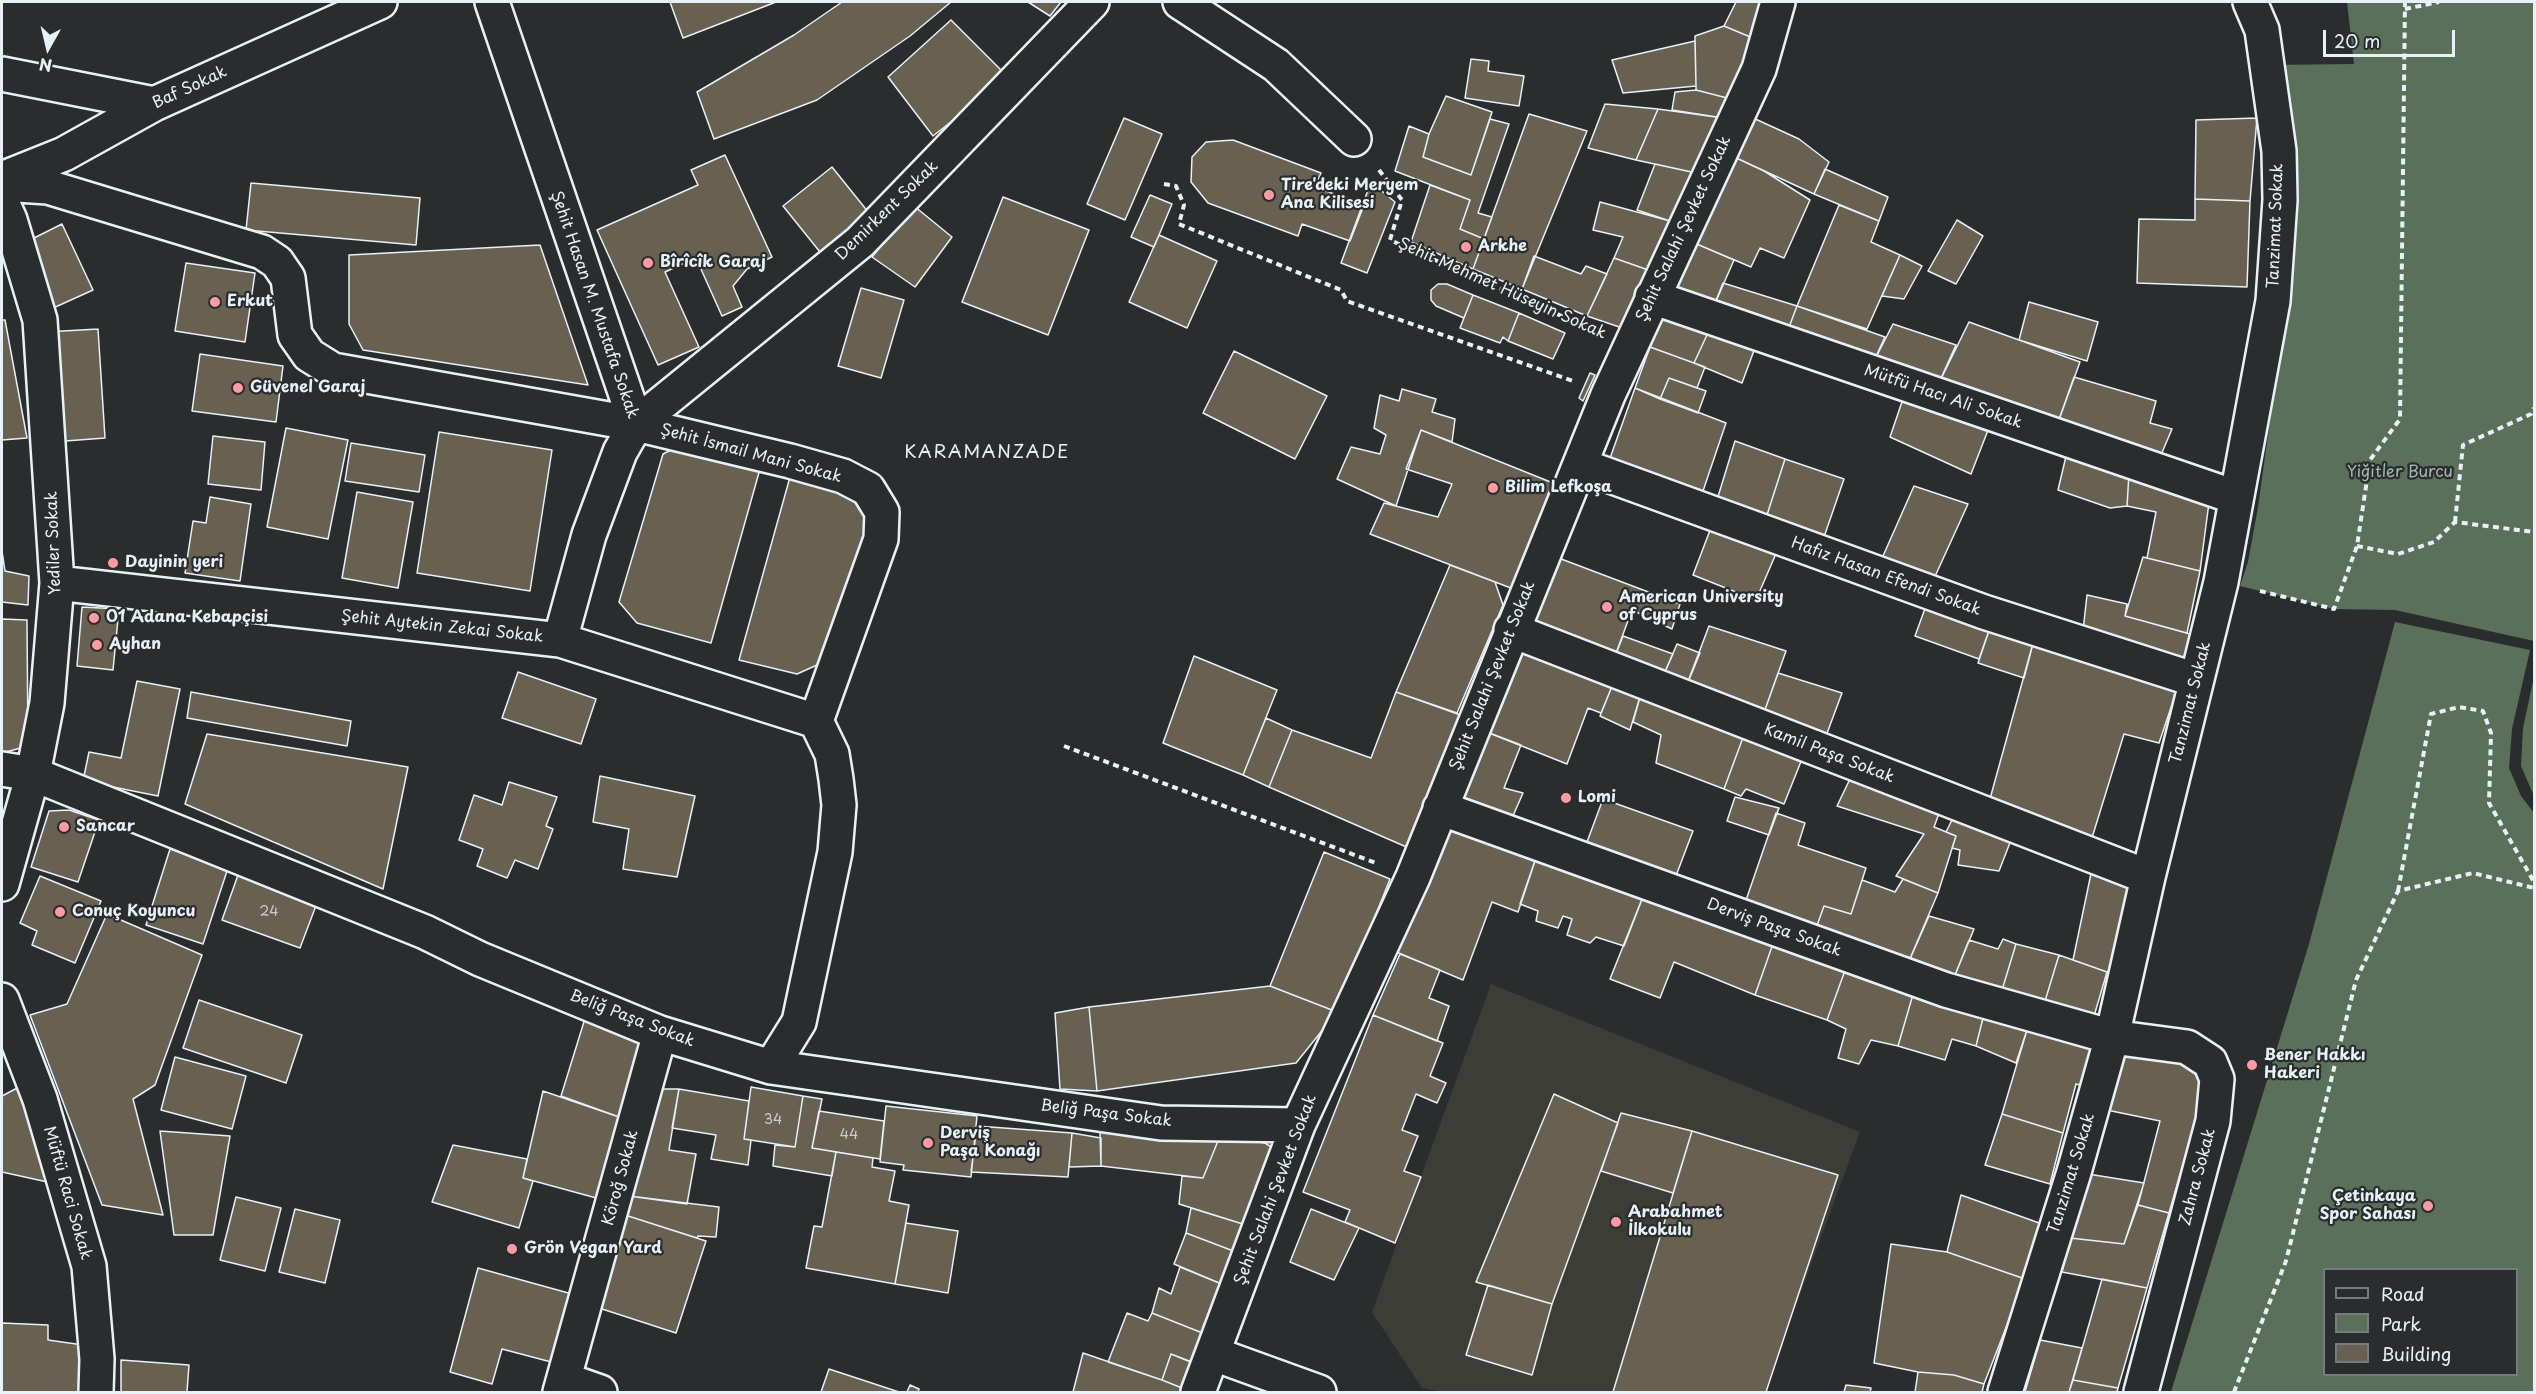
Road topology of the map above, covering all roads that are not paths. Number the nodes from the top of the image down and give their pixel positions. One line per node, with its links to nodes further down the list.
1 (380, 2): 8 (street, Baf Sokak)
2 (492, 2): 13 (street, Şehit Hasan M. Mustafa Sokak)
3 (1092, 2): 13 (street, Demirkent Sokak)
4 (1180, 2): 9 (street)
5 (1778, 2): 12 (street, Şehit Salahi Şevket Sokak)
6 (2250, 2): 15 (street, Tanzimat Sokak)
7 (2, 74): 8 (street)
8 (154, 104): 10 (street, Baf Sokak)
9 (1354, 139)
10 (2, 181): 13 (street, Şehit İsmail Mani Sokak)
11 (2, 202): 16 (street, Yediler Sokak)
12 (1652, 297): 14 (street, Şehit Salahi Şevket Sokak); 15 (street, Mütfü Hacı Ali Sokak)
13 (636, 424): 18 (street, Şehit Hasan M. Mustafa Sokak); 20 (street, Şehit İsmail Mani Sokak)
14 (1580, 465): 17 (street, Şehit Salahi Şevket Sokak); 19 (street, Hafız Hasan Efendi Sokak)
15 (2235, 497): 19 (street, Tanzimat Sokak)
16 (57, 583): 18 (street, Şehit Aytekin Zekai Sokak); 22 (street, Yediler Sokak)
17 (1510, 630): 23 (street, Şehit Salahi Şevket Sokak); 24 (street, Kamil Paşa Sokak)
18 (560, 640): 20 (street, Şehit Aytekin Zekai Sokak)
19 (2196, 680): 24 (street, Tanzimat Sokak)
20 (816, 721): 29 (street)
21 (2, 769): 22 (street, Beliğ Paşa Sokak)
22 (33, 774): 25 (street, Yediler Sokak); 27 (street, Beliğ Paşa Sokak)
23 (1440, 808): 28 (street, Derviş Paşa Sokak); 30 (street, Şehit Salahi Şevket Sokak)
24 (2148, 877): 28 (street, Tanzimat Sokak)
25 (2, 884)
26 (2, 1000): 33 (street, Müftü Raci Sokak)
27 (660, 1033): 29 (street, Beliğ Paşa Sokak); 32 (street, Köroğ Sokak)
28 (2112, 1037): 37 (street, Tanzimat Sokak); 38 (street, Zahra Sokak)
29 (771, 1067): 30 (street, Beliğ Paşa Sokak)
30 (1298, 1125): 31 (street, Şehit Salahi Şevket Sokak)
31 (1214, 1354): 35 (street, Şehit Salahi Şevket Sokak); 36 (street)
32 (563, 1386): 34 (street)
33 (96, 1392)
34 (600, 1392)
35 (1198, 1392)
36 (1320, 1392)
37 (2005, 1392)
38 (2141, 1392)

